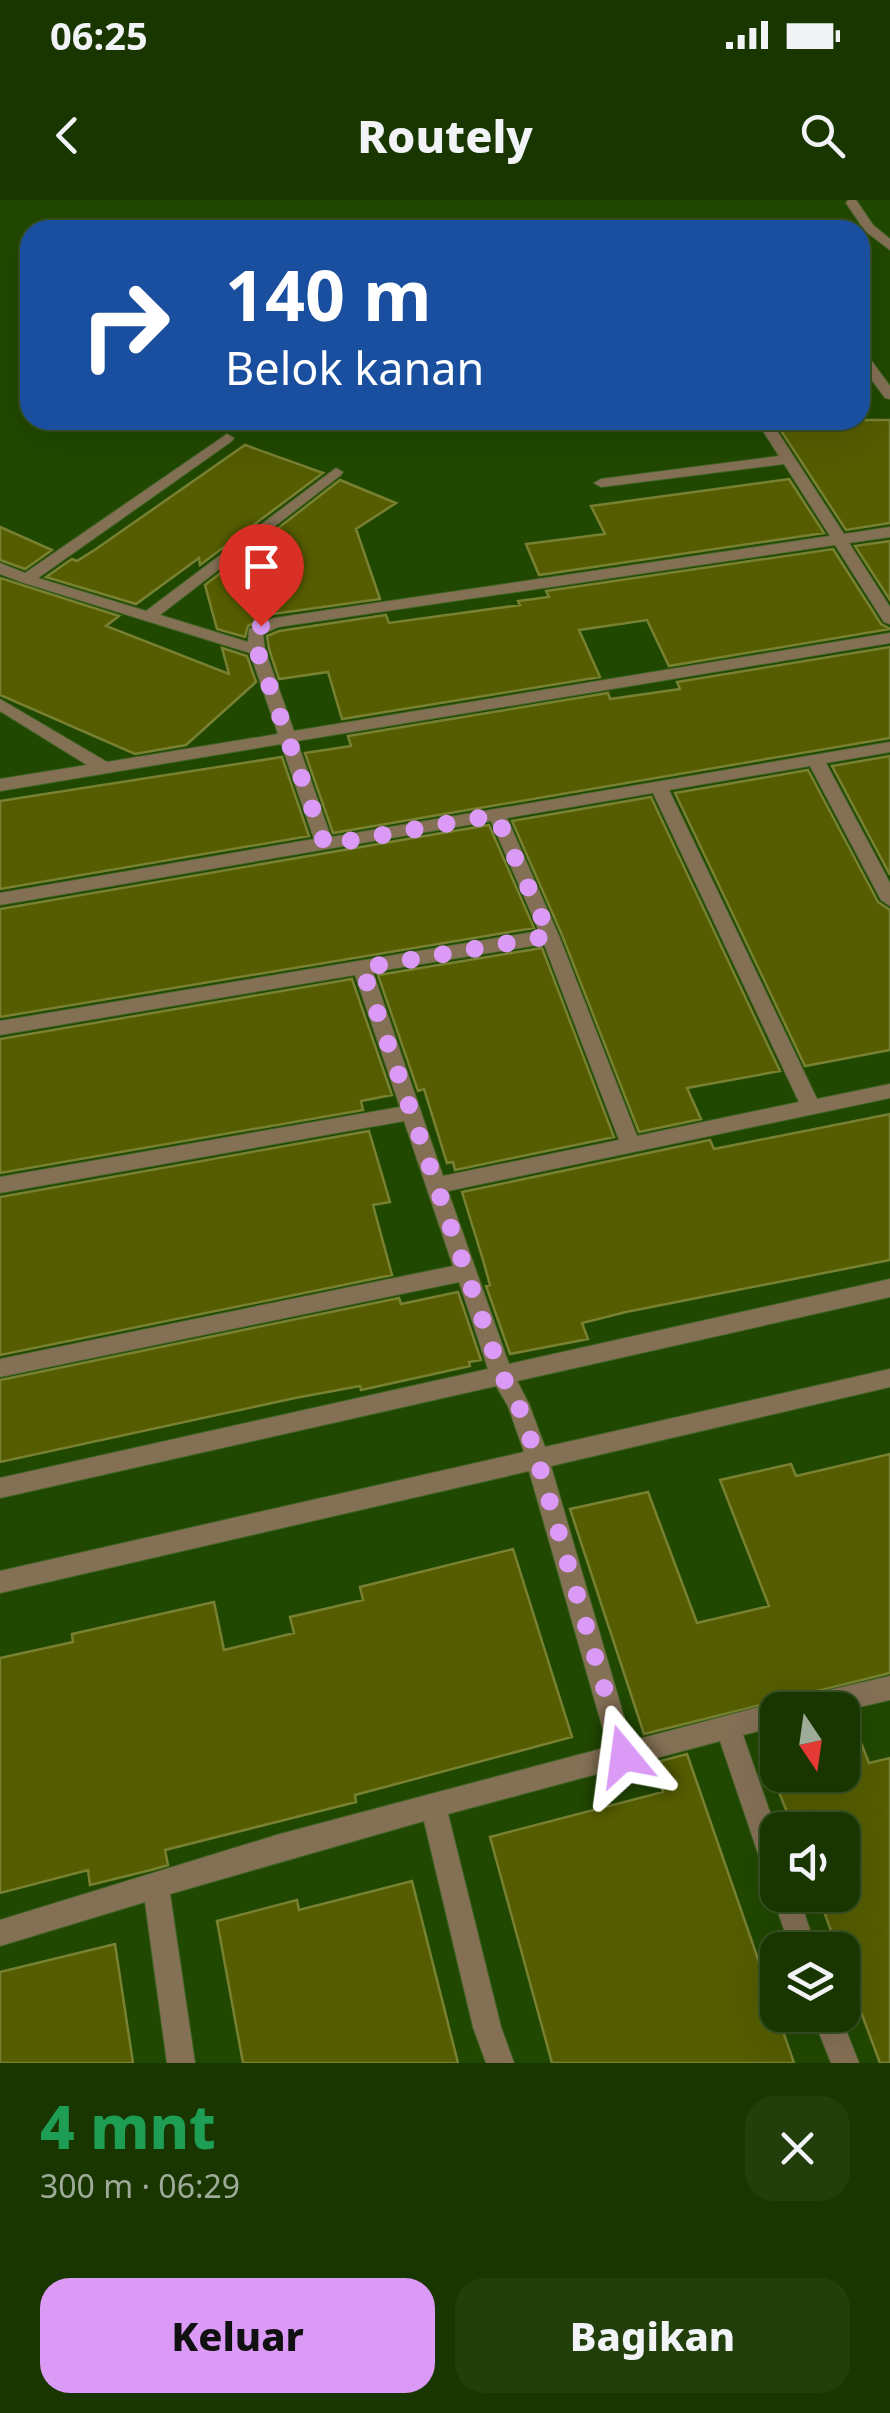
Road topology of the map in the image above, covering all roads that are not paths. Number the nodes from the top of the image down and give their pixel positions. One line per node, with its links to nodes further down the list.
1 (852, 203): 2 (street)
2 (864, 220)
3 (870, 229): 4 (street)
4 (890, 246)
5 (870, 368): 7 (street)
6 (890, 369): 7 (street)
7 (872, 371): 8 (street)
8 (890, 395)
9 (770, 430): 11 (street)
10 (228, 438): 17 (street)
11 (788, 459): 13 (street); 15 (street)
12 (336, 472): 18 (street)
13 (601, 484)
14 (890, 532): 15 (street)
15 (836, 539): 19 (street); 21 (street)
16 (0, 568): 17 (street)
17 (26, 579): 18 (street)
18 (149, 616): 21 (street)
19 (890, 619)
20 (890, 638): 23 (street)
21 (257, 650): 23 (street)
22 (0, 704): 26 (street)
23 (291, 739): 26 (street); 30 (street)
24 (890, 747): 25 (street)
25 (815, 760): 28 (street); 32 (street)
26 (106, 770): 27 (street)
27 (0, 786)
28 (659, 788): 29 (street); 37 (street)
29 (496, 815): 30 (street); 33 (street)
30 (325, 845): 31 (street)
31 (0, 898)
32 (890, 900)
33 (550, 936): 34 (street); 39 (street)
34 (362, 968): 35 (street); 38 (street)
35 (0, 1028)
36 (890, 1091): 37 (street)
37 (811, 1107): 39 (street)
38 (412, 1112): 40 (street); 41 (street)
39 (631, 1145): 41 (street)
40 (0, 1185)
41 (437, 1185): 42 (street)
42 (466, 1272): 44 (street); 45 (street)
43 (890, 1288): 45 (street)
44 (0, 1368)
45 (501, 1374): 47 (street); 48 (street)
46 (890, 1378): 47 (street)
47 (536, 1454): 49 (street); 54 (street)
48 (0, 1488)
49 (0, 1582)
50 (890, 1688): 51 (street)
51 (860, 1695)
52 (760, 1718): 53 (street)
53 (727, 1725): 54 (street); 56 (street)
54 (624, 1756): 55 (street)
55 (433, 1805): 57 (street); 61 (street)
56 (760, 1821)
57 (155, 1883): 58 (street); 60 (street)
58 (0, 1933)
59 (833, 2032): 62 (street)
60 (181, 2063)
61 (500, 2063)
62 (845, 2063)

